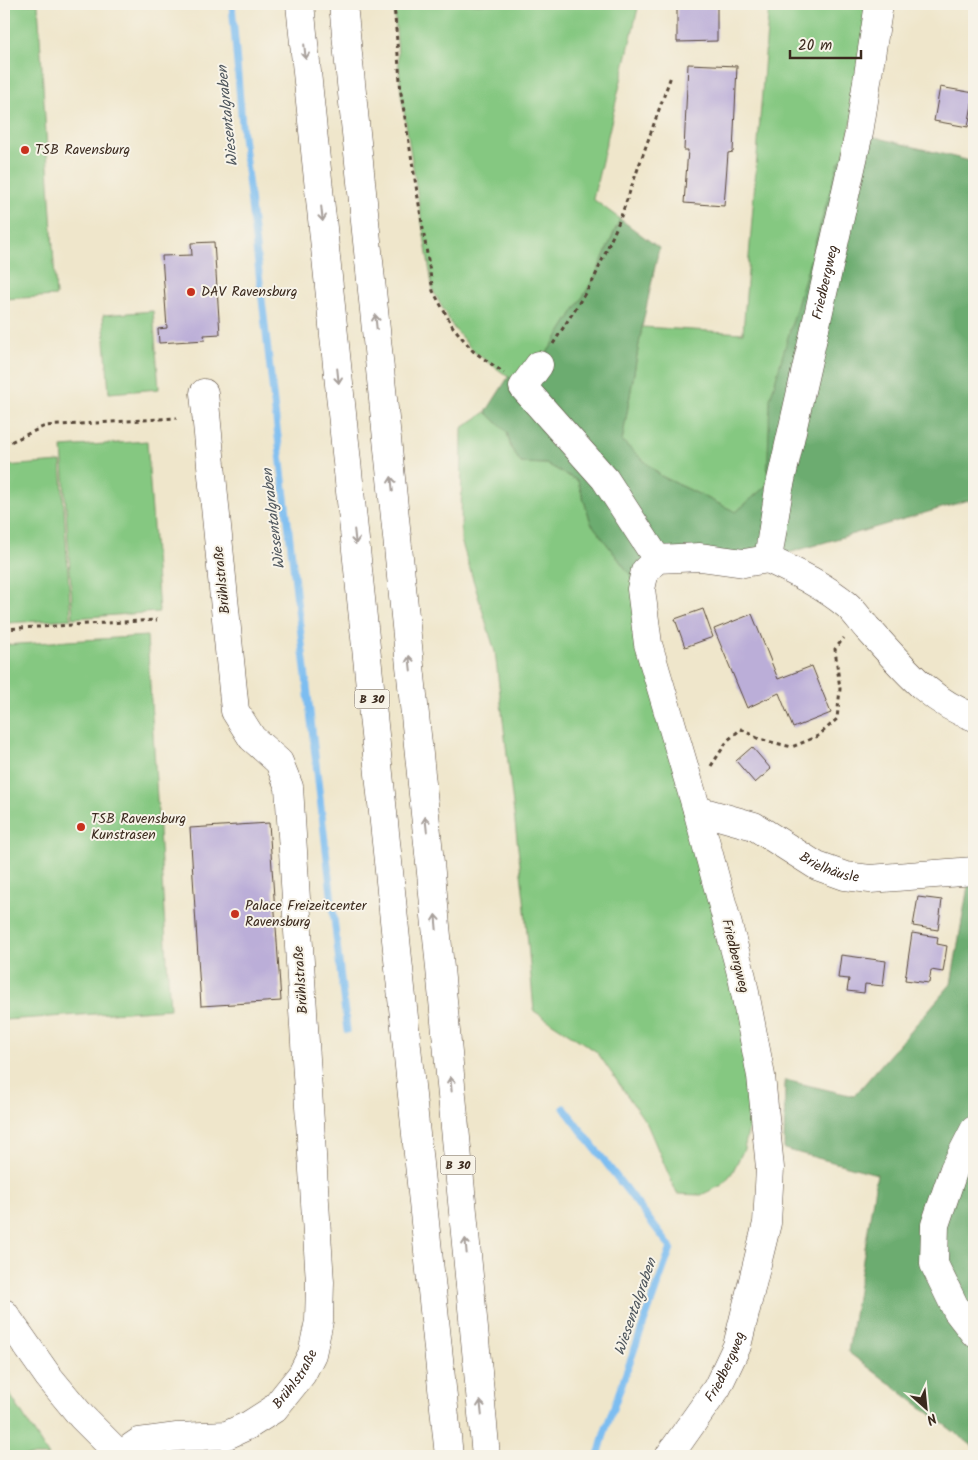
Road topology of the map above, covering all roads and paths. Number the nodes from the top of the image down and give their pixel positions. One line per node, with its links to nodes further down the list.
1 (300, 4): 23 (main road, B 30, one-way to 23)
2 (343, 4): 24 (main road, B 30, one-way to 2)
3 (394, 4): 7 (path)
4 (880, 4): 12 (main road, Friedbergweg)
5 (671, 76): 6 (path)
6 (539, 365): 11 (main road)
7 (509, 376)
8 (204, 393): 22 (main road, Brühlstraße)
9 (177, 418): 10 (path)
10 (4, 445)
11 (657, 559): 12 (main road); 17 (main road, Friedbergweg)
12 (768, 559): 14 (main road)
13 (157, 620): 15 (path)
14 (863, 623): 16 (main road); 17 (path)
15 (4, 629)
16 (974, 717)
17 (694, 803): 18 (main road, Brielhäusle); 25 (main road, Friedbergweg)
18 (974, 871)
19 (974, 1130): 21 (main road)
20 (4, 1312): 22 (main road, Brühlstraße)
21 (974, 1333)
22 (121, 1455)
23 (449, 1456)
24 (486, 1456)
25 (670, 1456)

